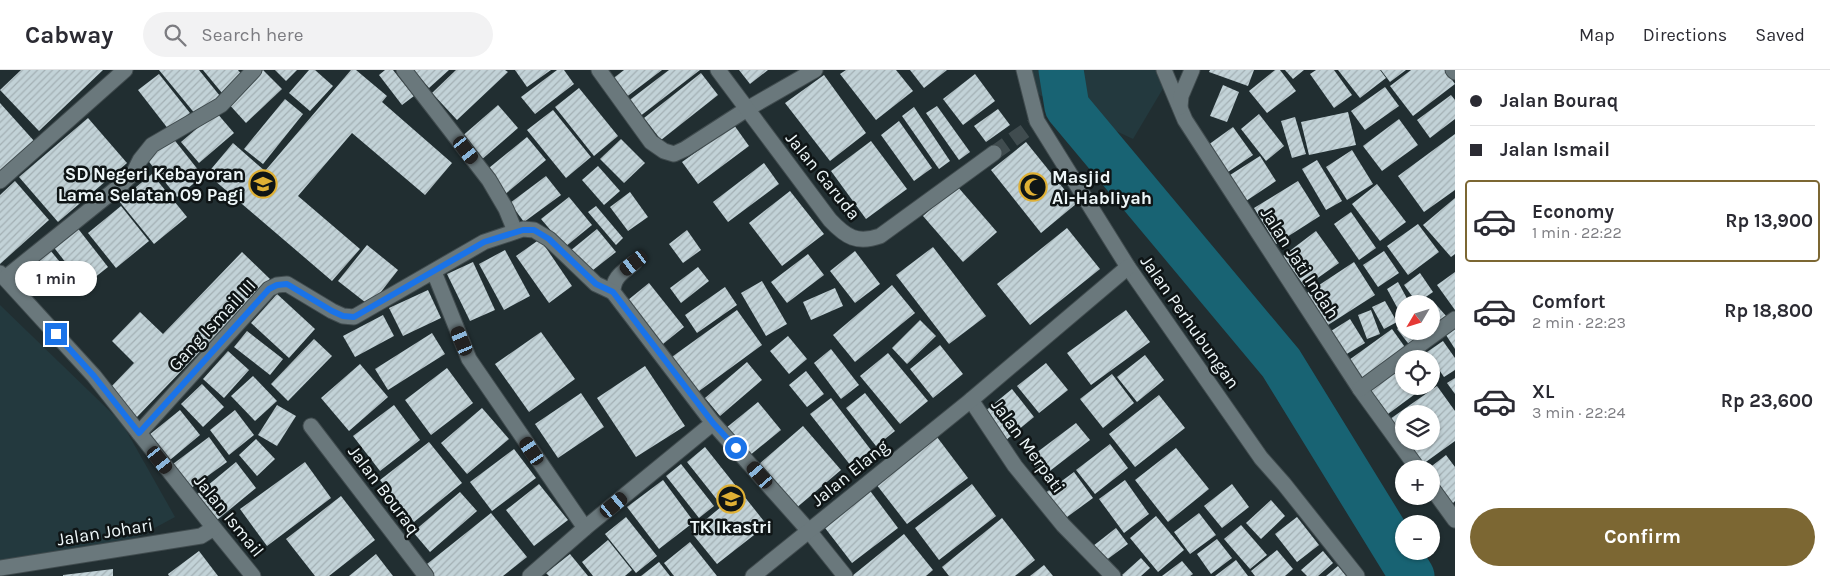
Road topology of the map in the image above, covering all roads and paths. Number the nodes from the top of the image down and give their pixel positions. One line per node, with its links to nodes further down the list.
1 (125, 70): 13 (street)
2 (254, 70): 18 (street)
3 (404, 70): 14 (street)
4 (599, 70): 11 (street)
5 (718, 70): 11 (street, Jalan Garuda)
6 (815, 70): 11 (street)
7 (1024, 70): 16 (street, Jalan Perhubungan)
8 (1164, 70): 10 (street, Jalan Jati Indah)
9 (1192, 70): 10 (street)
10 (1180, 107): 21 (street, Jalan Jati Indah)
11 (747, 109): 12 (street, Jalan Garuda)
12 (994, 153)
13 (0, 181)
14 (515, 232): 17 (street, Gang Ismail III); 19 (street, Gang Ismail III)
15 (634, 263): 19 (street)
16 (1128, 267): 22 (street, Jalan Merpati); 39 (street, Jalan Perhubungan)
17 (434, 272): 25 (street, Gang Ismail III); 30 (street)
18 (3, 275): 25 (street, Jalan Ismail)
19 (613, 292): 23 (street)
20 (1455, 319): 21 (street)
21 (1360, 389): 26 (street, Jalan Jati Indah)
22 (971, 400): 31 (street, Jalan Elang); 38 (street, Jalan Merpati)
23 (713, 423): 30 (street); 31 (street)
24 (311, 426): 34 (street, Jalan Bouraq)
25 (139, 433): 29 (street, Jalan Ismail)
26 (1411, 460)
27 (1440, 499): 28 (street)
28 (1455, 520)
29 (214, 528): 32 (street, Jalan Johari); 33 (street, Jalan Ismail)
30 (585, 528): 35 (street)
31 (809, 531): 36 (street, Jalan Elang); 37 (street)
32 (3, 570)
33 (254, 576)
34 (426, 576)
35 (530, 576)
36 (753, 576)
37 (845, 576)
38 (1113, 576)
39 (1357, 576)

